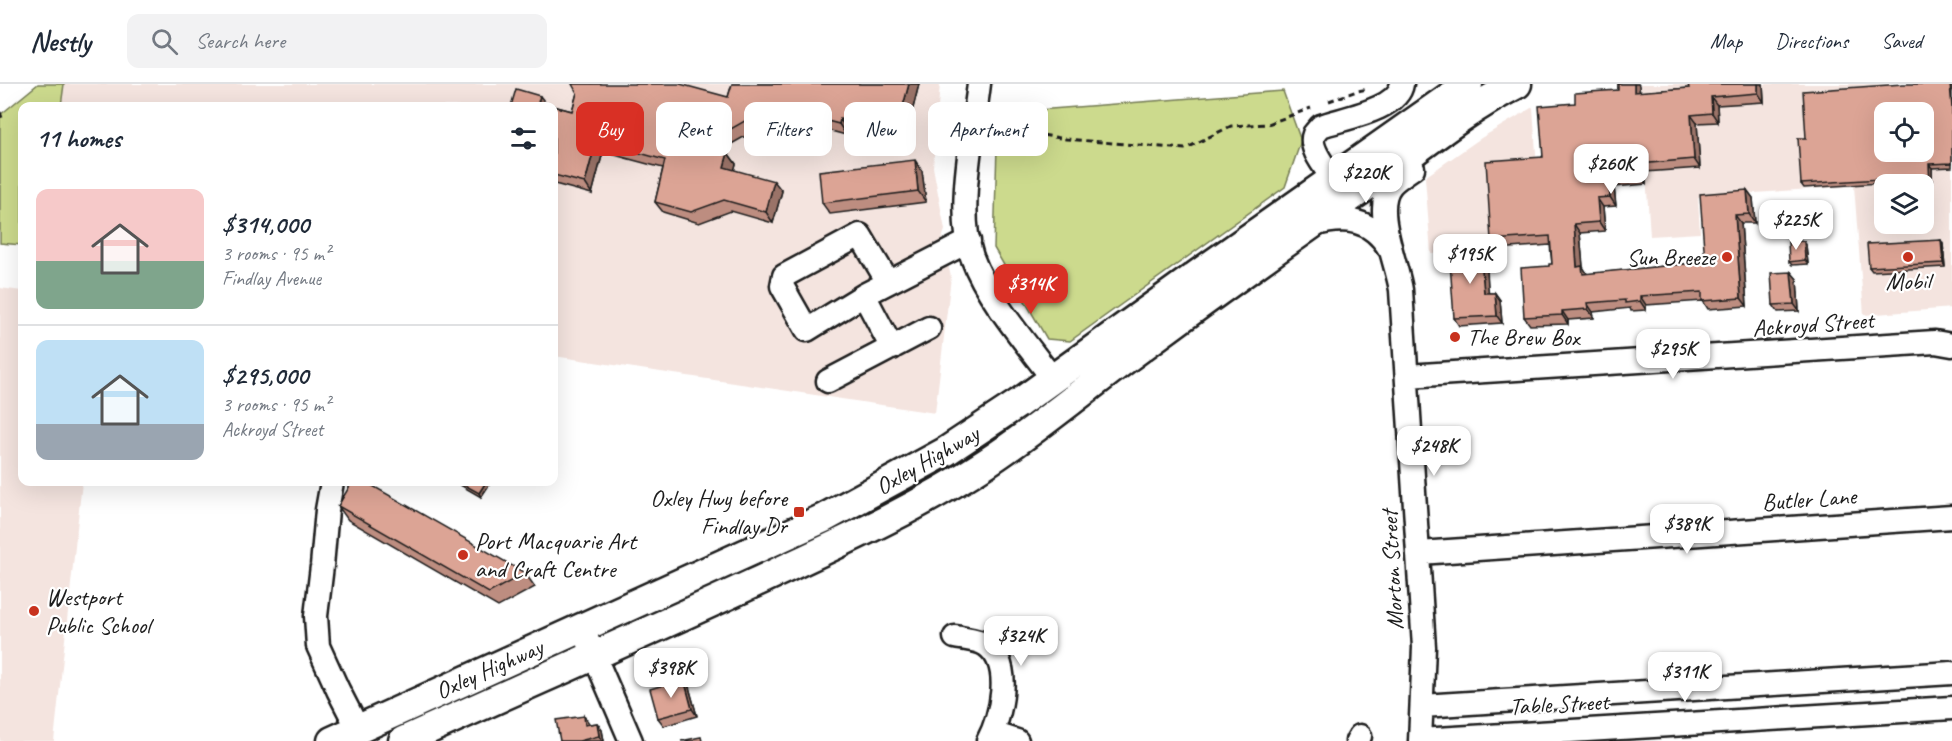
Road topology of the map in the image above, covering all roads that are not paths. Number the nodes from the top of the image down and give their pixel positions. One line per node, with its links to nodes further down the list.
1 (980, 84): 8 (street)
2 (1402, 84): 6 (street)
3 (1468, 84): 6 (main road, Oxley Highway)
4 (1517, 84): 5 (main road, Oxley Highway)
5 (1446, 130): 7 (main road, Oxley Highway); 9 (street, Morton Street)
6 (1333, 179): 16 (main road, Oxley Highway)
7 (1311, 226): 9 (street, Morton Street); 18 (main road, Oxley Highway)
8 (969, 241): 10 (street); 16 (street)
9 (1393, 254): 15 (street, Morton Street)
10 (888, 282): 11 (street); 11 (street)
11 (864, 295): 14 (street)
12 (929, 328): 14 (street)
13 (1946, 341): 15 (street, Ackroyd Street)
14 (892, 348): 17 (street)
15 (1407, 376): 21 (street, Morton Street)
16 (1053, 379): 18 (main road); 22 (main road, Oxley Highway)
17 (828, 381)
18 (1070, 402): 24 (main road, Oxley Highway)
19 (331, 486): 28 (street)
20 (1952, 516): 21 (street, Butler Lane)
21 (1419, 553): 26 (street, Morton Street)
22 (582, 627): 24 (street); 28 (main road, Oxley Highway)
23 (955, 637): 29 (street)
24 (595, 657): 32 (main road, Oxley Highway); 33 (street)
25 (1952, 673): 26 (street, Table Street)
26 (1422, 706): 30 (street, Morton Street)
27 (1952, 708): 30 (street, Table Street)
28 (358, 729): 31 (main road, Oxley Highway)
29 (990, 737): 34 (street)
30 (1420, 740)
31 (332, 741)
32 (403, 741)
33 (631, 741)
34 (1017, 741)

